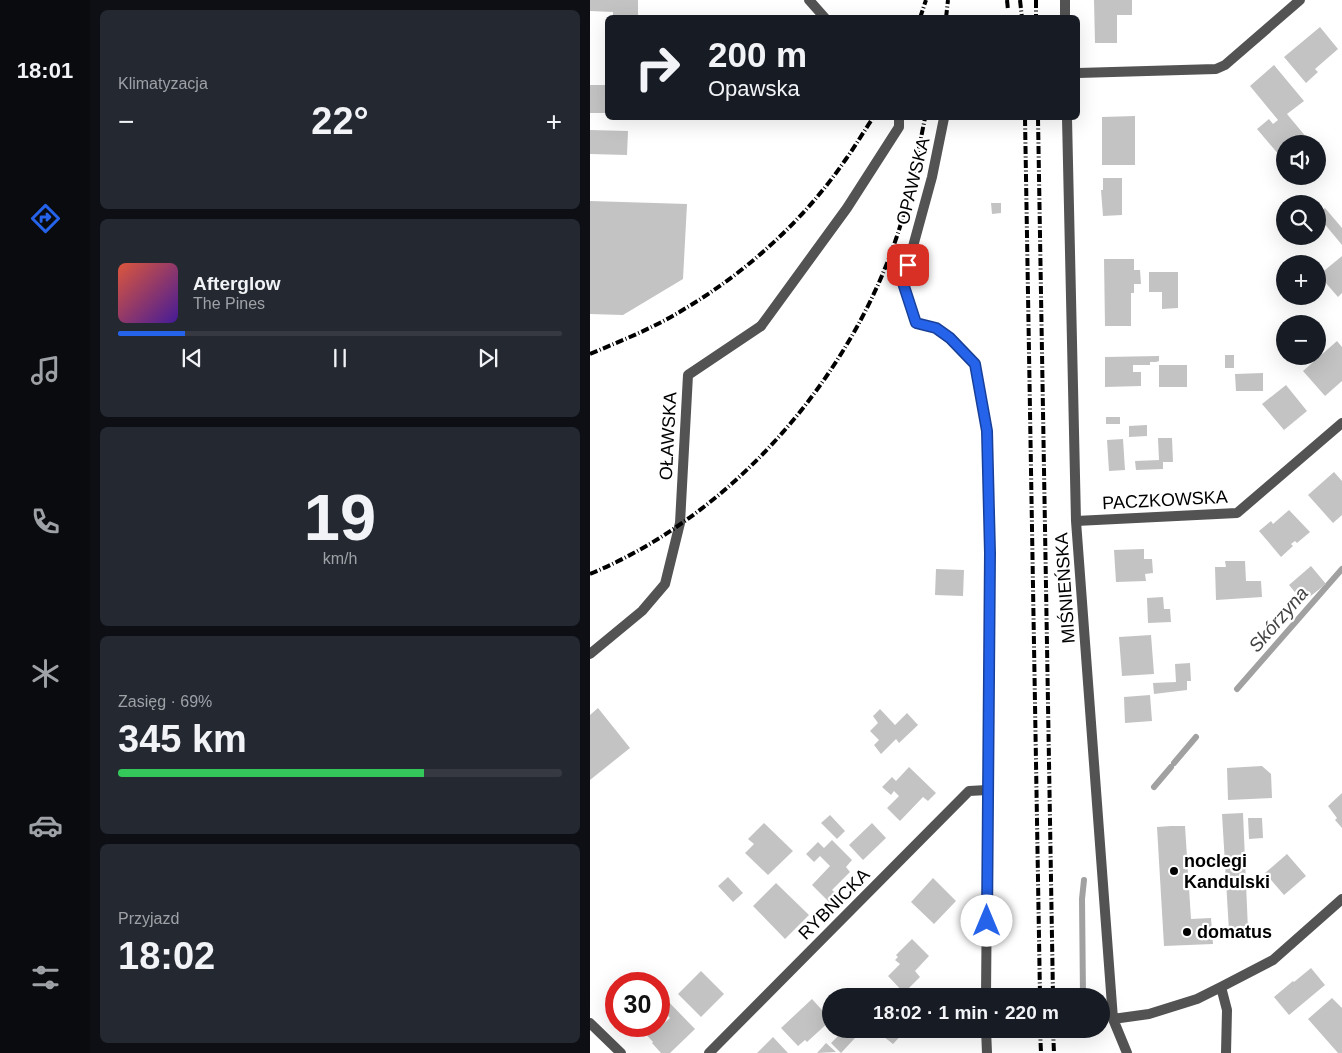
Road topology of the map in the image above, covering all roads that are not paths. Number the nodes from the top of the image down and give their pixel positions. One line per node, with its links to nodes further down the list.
1 (810, 0): 4 (street)
2 (1065, 0): 5 (street)
3 (1300, 0): 6 (street)
4 (822, 15)
5 (1065, 15)
6 (1080, 73)
7 (899, 120): 12 (street, OŁAWSKA)
8 (944, 120): 13 (street, OPAWSKA)
9 (1067, 120): 11 (street, MIŚNIEŃSKA)
10 (1342, 423): 11 (street, PACZKOWSKA)
11 (1076, 521): 17 (street, MIŚNIEŃSKA)
12 (590, 654)
13 (987, 790): 15 (street, OPAWSKA); 21 (street, RYBNICKA)
14 (1342, 899): 16 (street)
15 (986, 988)
16 (1221, 988): 17 (street); 24 (street)
17 (1114, 1019): 23 (street, MIŚNIEŃSKA)
18 (590, 1023): 20 (street)
19 (986, 1038): 22 (street)
20 (621, 1053)
21 (709, 1053)
22 (987, 1053)
23 (1127, 1053)
24 (1226, 1053)

